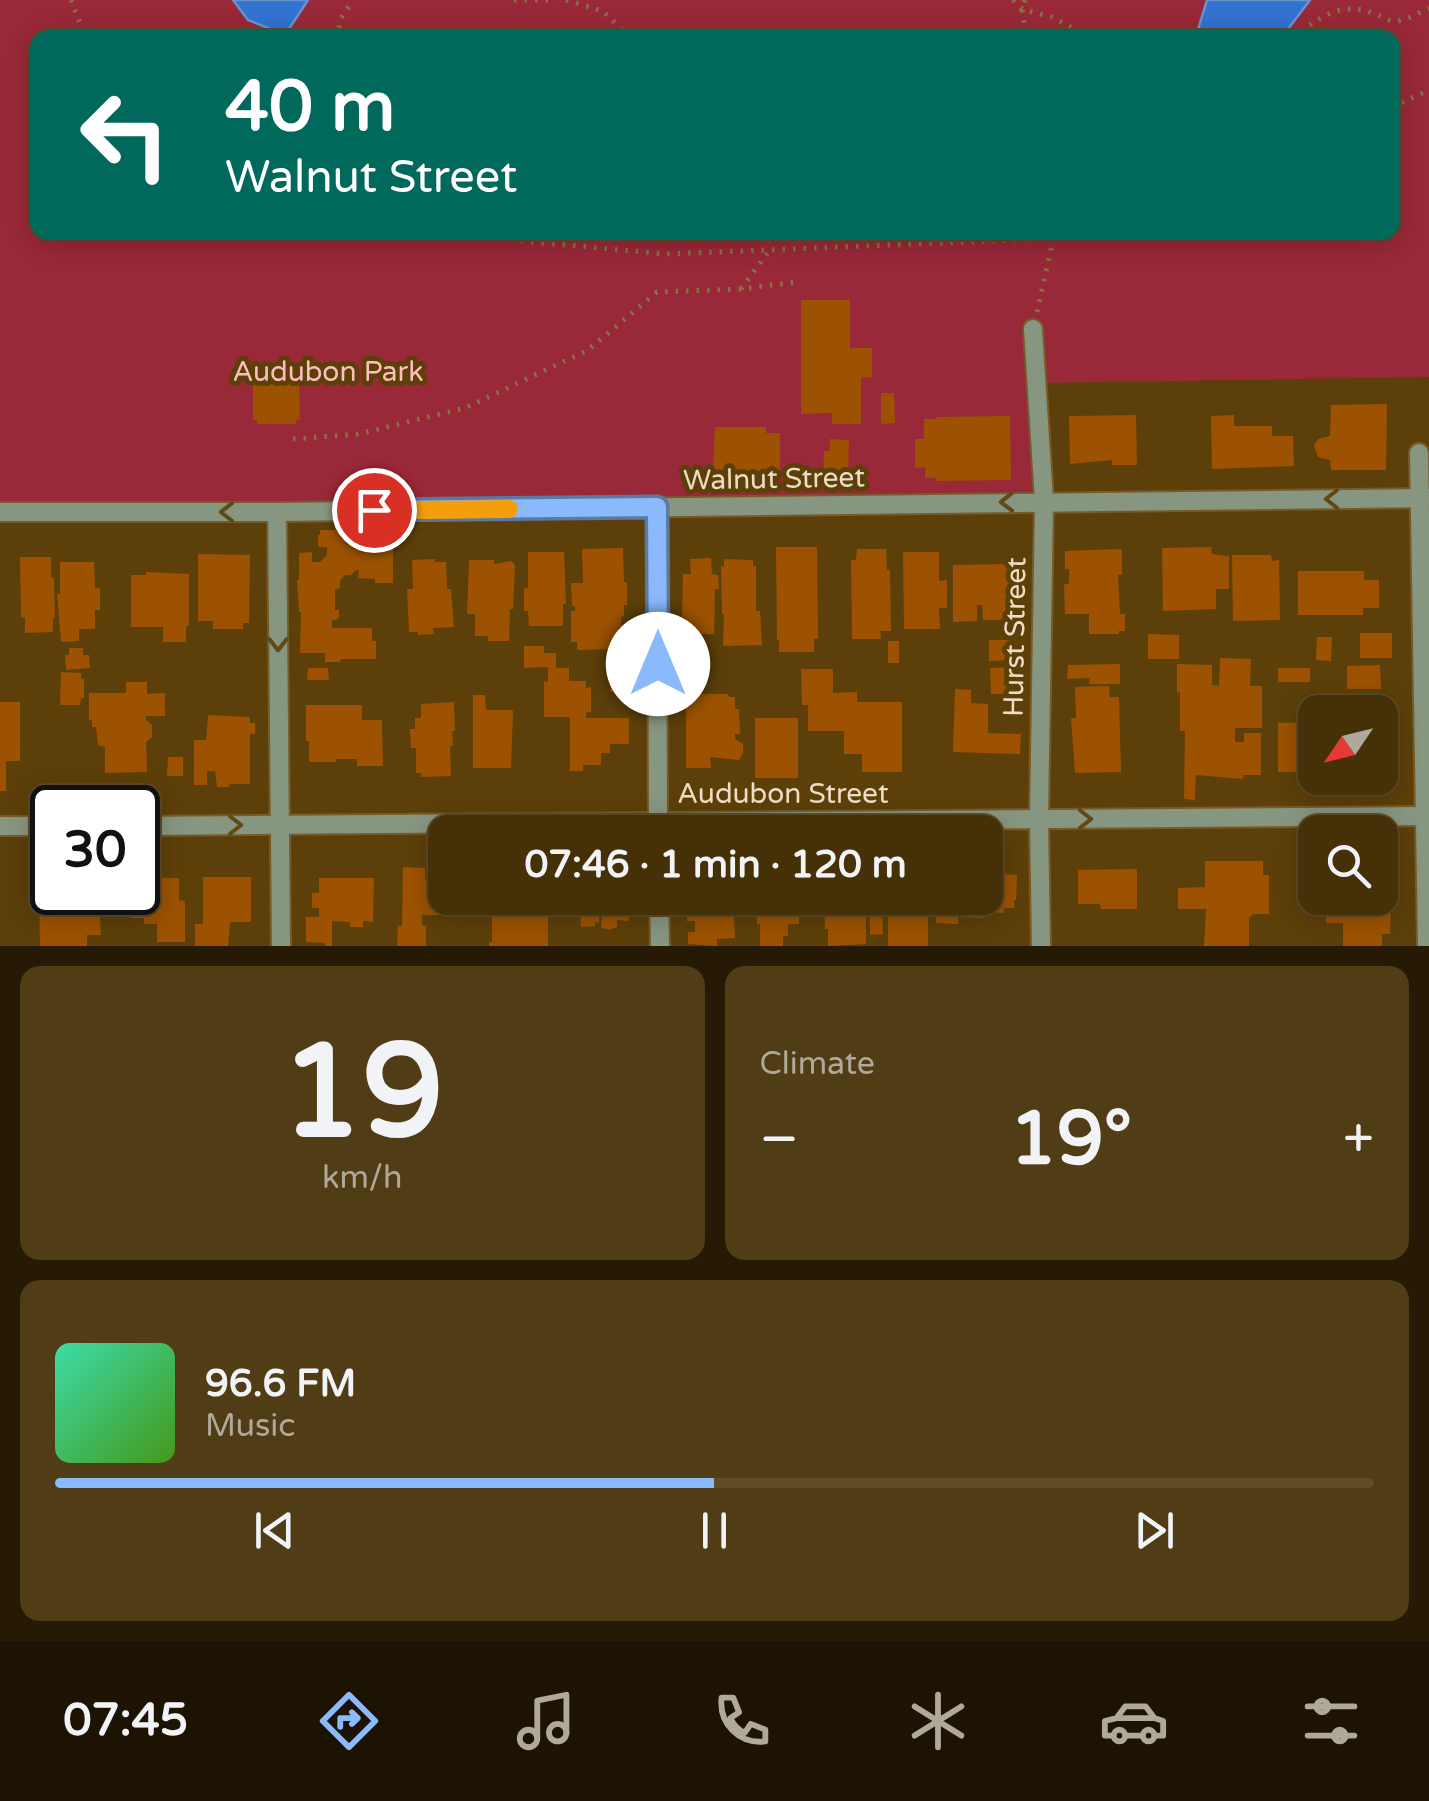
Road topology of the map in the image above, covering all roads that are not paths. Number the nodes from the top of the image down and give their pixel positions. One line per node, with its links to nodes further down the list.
1 (1032, 330): 4 (street, Hurst Street)
2 (1419, 454): 3 (street)
3 (1424, 498): 4 (street, Walnut Street, one-way to 4); 9 (street)
4 (1044, 501): 5 (street, Walnut Street, one-way to 5); 10 (street, Hurst Street)
5 (657, 507): 7 (street, Walnut Street); 8 (street)
6 (0, 512): 7 (street, Walnut Street, one-way to 6)
7 (277, 512): 12 (street, one-way to 12)
8 (658, 815)
9 (1427, 816): 10 (street, Audubon Street, one-way to 9); 21 (street)
10 (1040, 819): 11 (street, Audubon Street); 20 (street, Hurst Street)
11 (1003, 820)
12 (279, 825): 15 (street, Audubon Street, one-way to 12); 16 (street, Audubon Street); 18 (street)
13 (0, 826): 14 (street)
14 (30, 826)
15 (160, 826)
16 (428, 826)
17 (660, 915): 19 (street)
18 (281, 946)
19 (660, 946)
20 (1041, 946)
21 (1427, 946)

